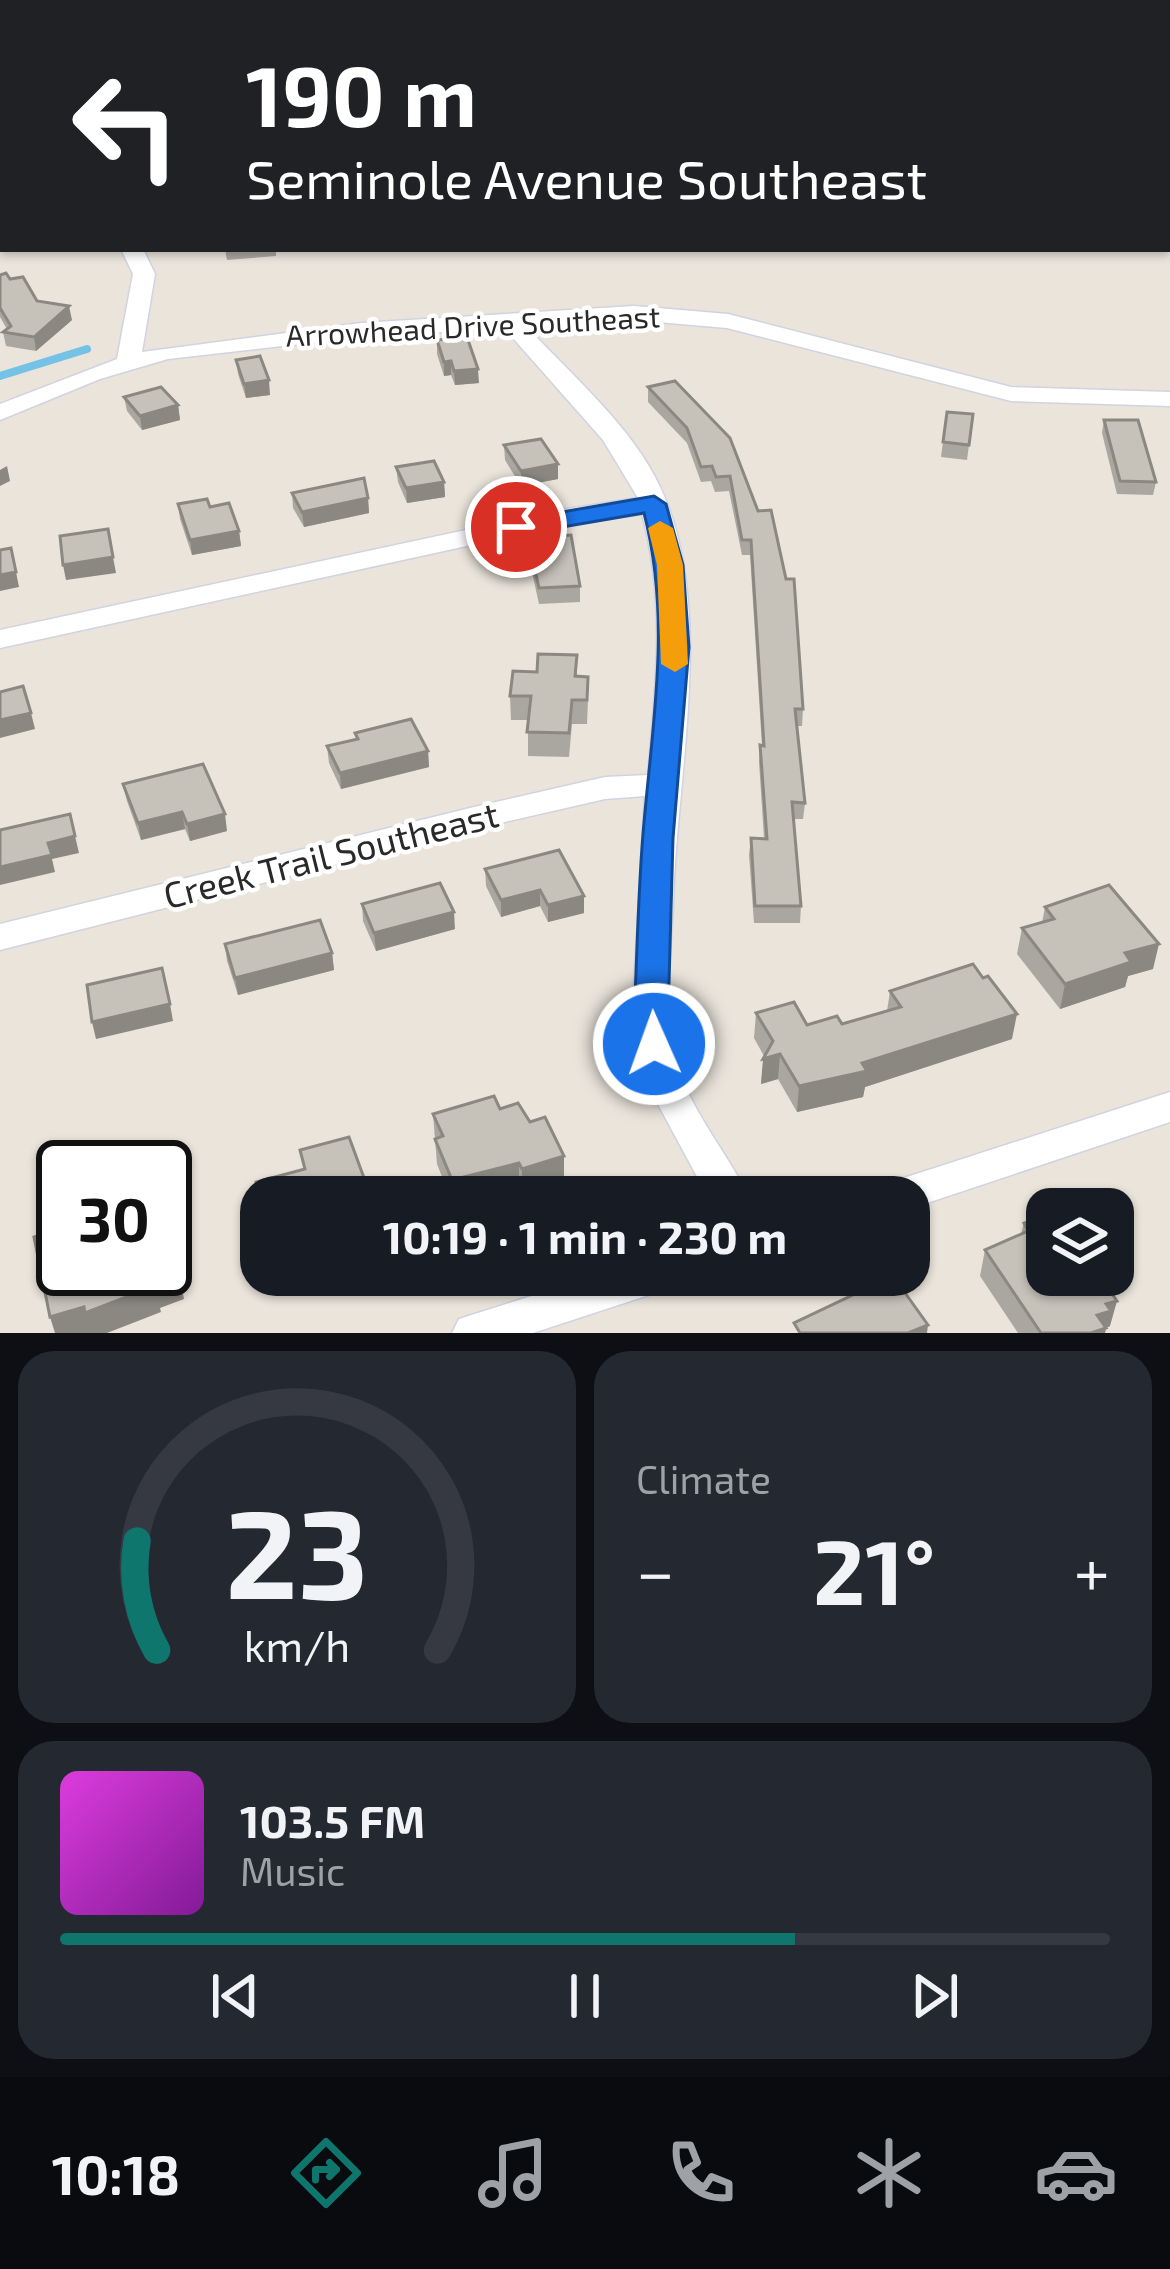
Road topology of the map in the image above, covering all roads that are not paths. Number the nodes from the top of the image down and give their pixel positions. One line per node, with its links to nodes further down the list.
1 (134, 252): 3 (street)
2 (509, 320): 3 (street, Arrowhead Drive Southeast); 4 (street, Arrowhead Drive Southeast); 6 (street)
3 (128, 362): 5 (street, Arrowhead Drive Southeast)
4 (1170, 399)
5 (0, 413)
6 (654, 504): 7 (street); 8 (street)
7 (0, 639)
8 (664, 784): 9 (street, Creek Trail Southeast); 11 (street)
9 (0, 937)
10 (1170, 1107): 12 (street)
11 (717, 1176)
12 (930, 1186)
13 (593, 1296): 14 (street)
14 (492, 1330)

